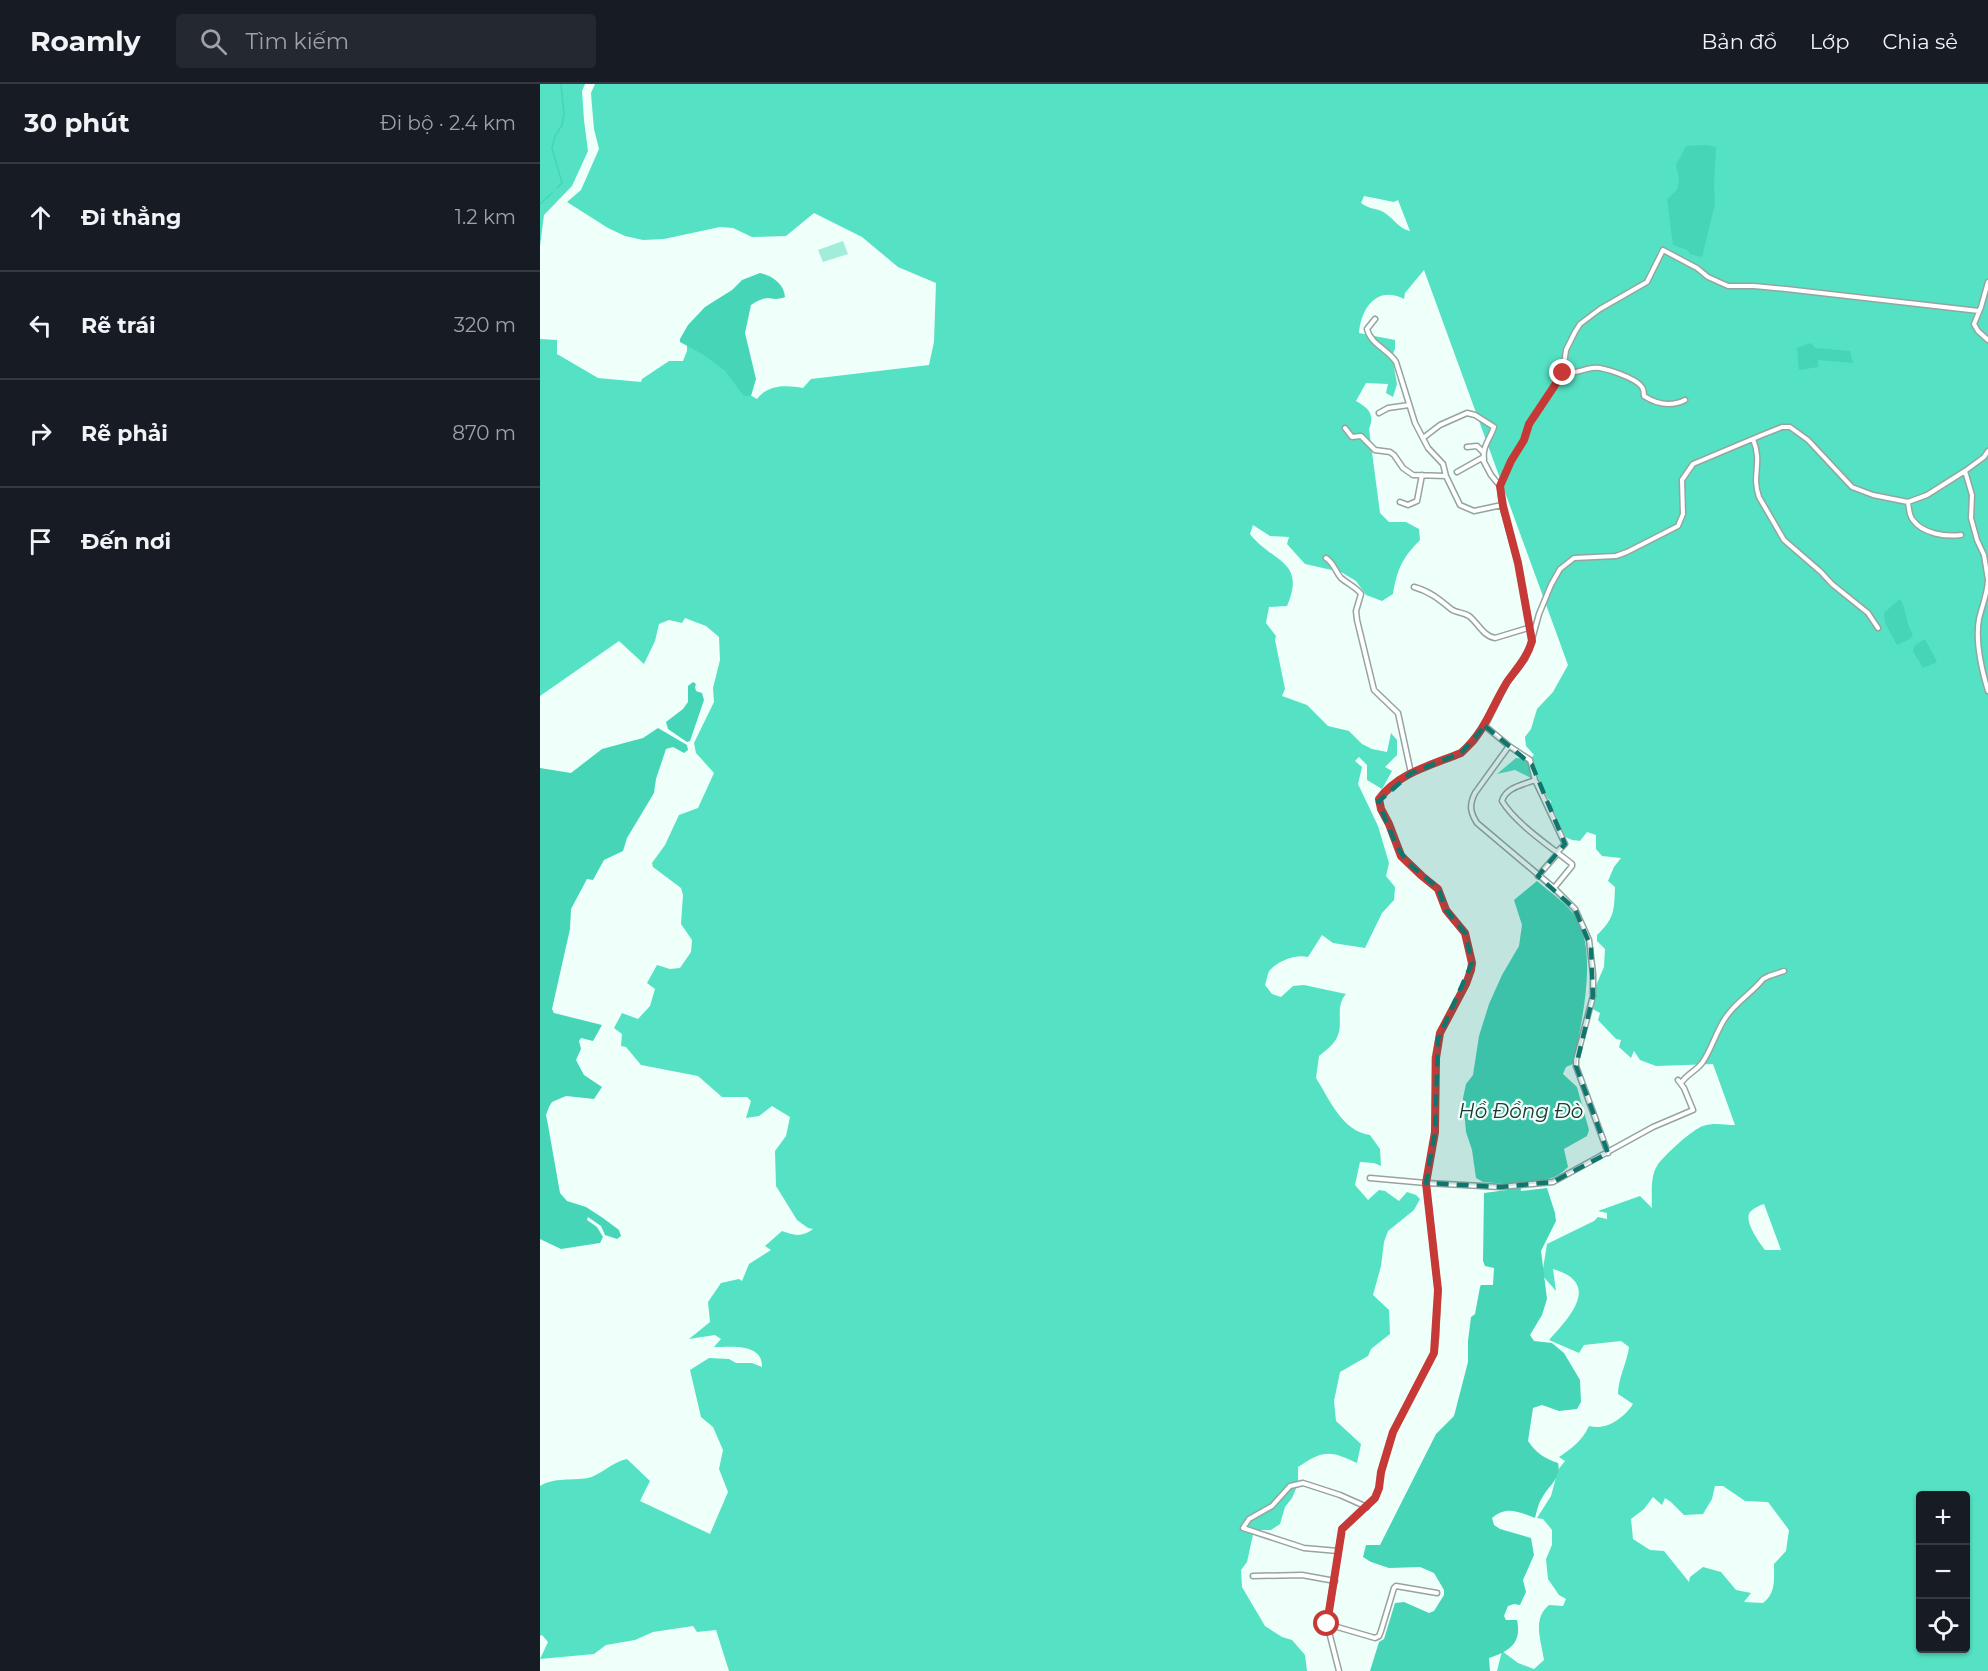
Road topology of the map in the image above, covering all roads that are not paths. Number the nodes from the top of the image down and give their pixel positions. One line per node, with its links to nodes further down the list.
1 (1988, 282): 2 (street)
2 (1978, 311): 4 (street); 5 (street)
3 (1375, 319): 7 (street)
4 (1988, 340)
5 (1563, 373): 6 (street); 20 (street)
6 (1685, 400)
7 (1408, 405): 8 (street); 10 (street)
8 (1379, 413)
9 (1345, 428): 18 (street)
10 (1423, 438): 14 (street); 19 (street)
11 (1754, 439): 22 (street); 29 (street); 31 (street)
12 (1467, 447): 14 (street)
13 (1988, 451): 16 (street)
14 (1483, 453): 15 (street)
15 (1484, 459): 17 (street); 20 (street)
16 (1965, 471): 22 (street); 25 (street)
17 (1457, 472)
18 (1422, 475): 19 (street); 21 (street)
19 (1446, 476): 23 (street)
20 (1500, 486): 23 (street)
21 (1400, 502)
22 (1908, 502): 24 (street)
23 (1503, 506): 30 (street)
24 (1961, 535)
25 (1986, 554): 27 (street)
26 (1326, 558): 35 (street)
27 (1988, 581): 32 (street)
28 (1414, 587): 30 (street)
29 (1878, 627)
30 (1528, 628): 31 (street)
31 (1532, 641): 33 (street)
32 (1988, 691)
33 (1485, 726): 34 (street); 35 (street)
34 (1509, 746): 36 (street); 38 (street)
35 (1411, 773): 43 (street)
36 (1535, 780): 37 (street); 37 (street)
37 (1557, 853): 38 (street); 39 (street)
38 (1538, 876): 39 (street)
39 (1554, 888): 41 (street)
40 (1784, 971): 41 (street)
41 (1608, 1153): 43 (street)
42 (1370, 1178): 43 (street)
43 (1426, 1183): 44 (street)
44 (1367, 1507): 45 (street); 45 (street)
45 (1338, 1551): 47 (street)
46 (1253, 1576): 47 (street)
47 (1335, 1581): 49 (street)
48 (1437, 1593): 49 (street)
49 (1327, 1624): 50 (street)
50 (1339, 1671)

